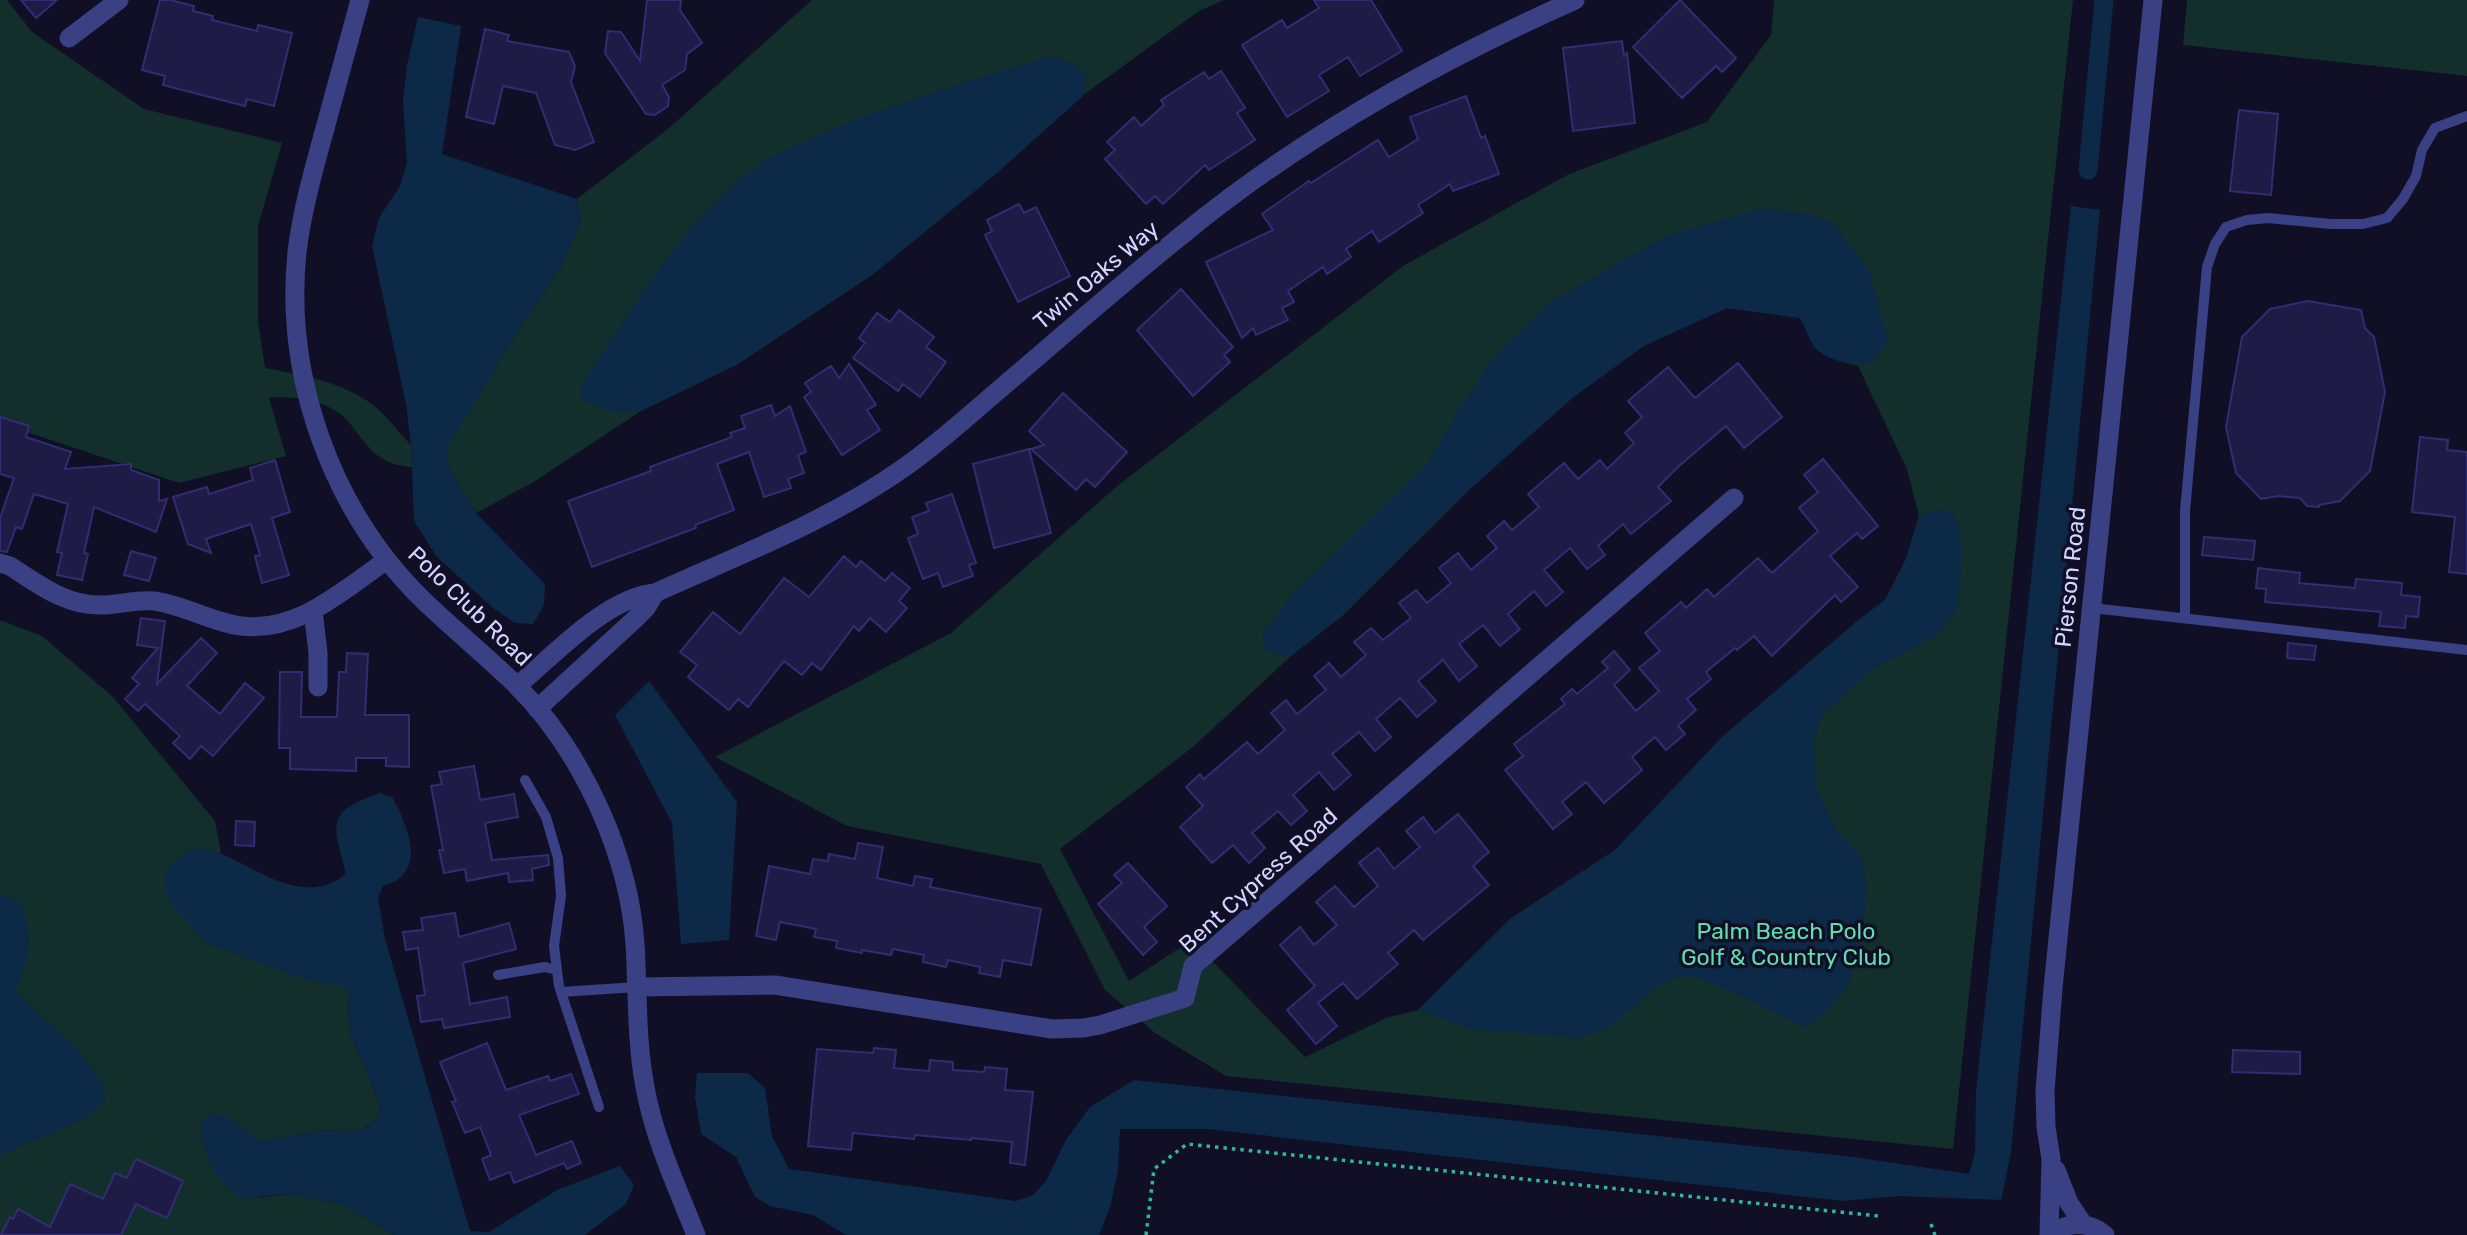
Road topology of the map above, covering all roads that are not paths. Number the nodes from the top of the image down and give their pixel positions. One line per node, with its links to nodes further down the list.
1 (119, 0): 5 (street)
2 (360, 0): 8 (street, Polo Club Road)
3 (1575, 0): 10 (street, Twin Oaks Way)
4 (2153, 0): 11 (street, Pierson Road)
5 (69, 38)
6 (2467, 116): 13 (lane)
7 (1734, 498): 21 (street, Bent Cypress Road)
8 (387, 560): 12 (street); 15 (street, Polo Club Road)
9 (0, 563): 12 (street)
10 (655, 593): 15 (street, Twin Oaks Way); 17 (street, Twin Oaks Way)
11 (2092, 608): 13 (lane); 24 (street, Pierson Road)
12 (313, 610): 16 (street)
13 (2185, 618): 14 (lane)
14 (2467, 650)
15 (517, 686): 17 (street, Polo Club Road)
16 (318, 687)
17 (537, 709): 21 (street, Polo Club Road)
18 (525, 780): 19 (lane)
19 (557, 970): 20 (lane); 22 (lane)
20 (498, 975)
21 (637, 987): 22 (lane); 26 (street, Polo Club Road)
22 (561, 992): 23 (lane)
23 (599, 1107)
24 (2051, 1159): 25 (street, Pierson Road); 27 (street, Pierson Road)
25 (2083, 1224): 27 (street); 28 (street)
26 (696, 1235)
27 (2050, 1235)
28 (2105, 1235)

